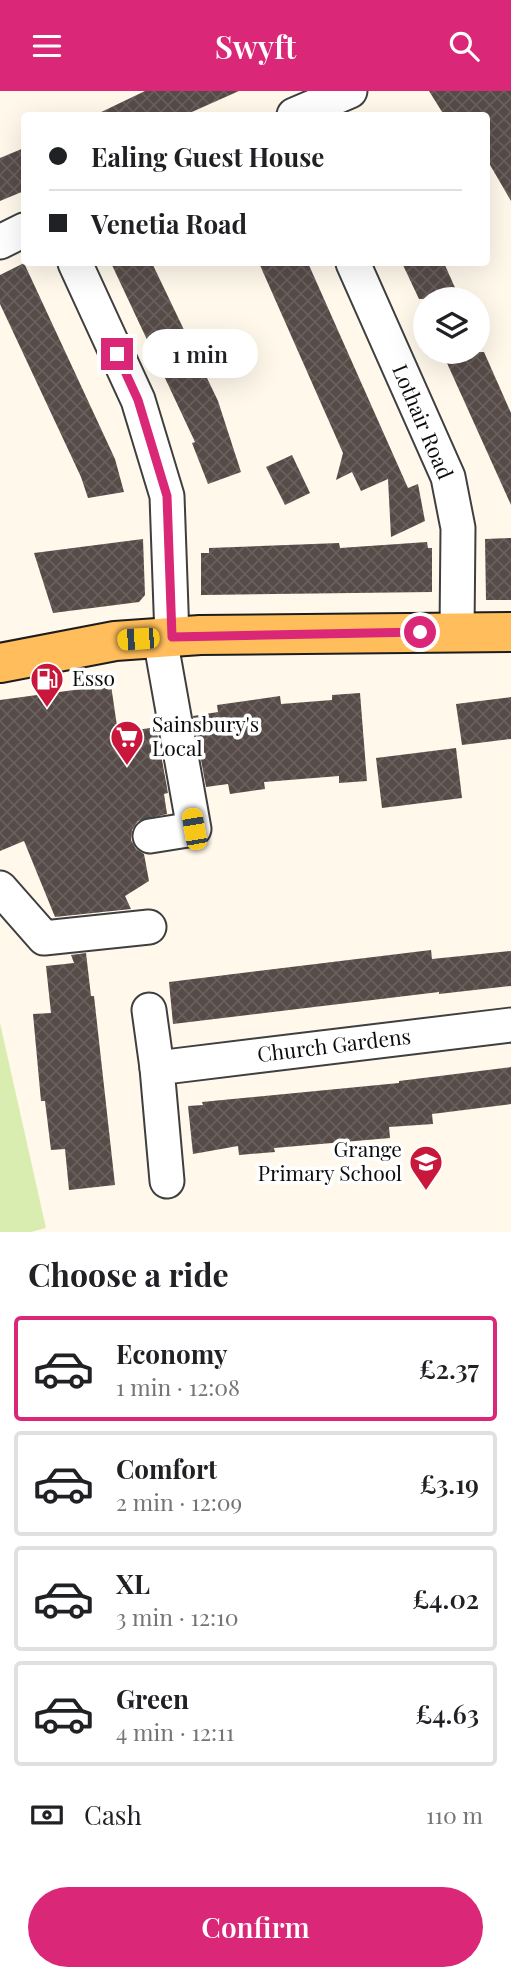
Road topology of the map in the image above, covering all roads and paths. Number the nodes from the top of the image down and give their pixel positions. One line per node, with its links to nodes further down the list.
1 (276, 91): 3 (street)
2 (350, 91): 4 (street)
3 (286, 112)
4 (301, 112)
5 (21, 231): 6 (street)
6 (0, 241)
7 (76, 266): 11 (street)
8 (354, 266): 9 (street, Lothair Road)
9 (457, 631): 10 (main road); 11 (main road)
10 (511, 632)
11 (166, 637): 12 (main road); 13 (street)
12 (0, 663)
13 (150, 836)
14 (0, 888): 15 (street)
15 (149, 927)
16 (149, 1010): 18 (street)
17 (511, 1025): 18 (street, Church Gardens)
18 (157, 1068): 19 (street)
19 (167, 1181)

